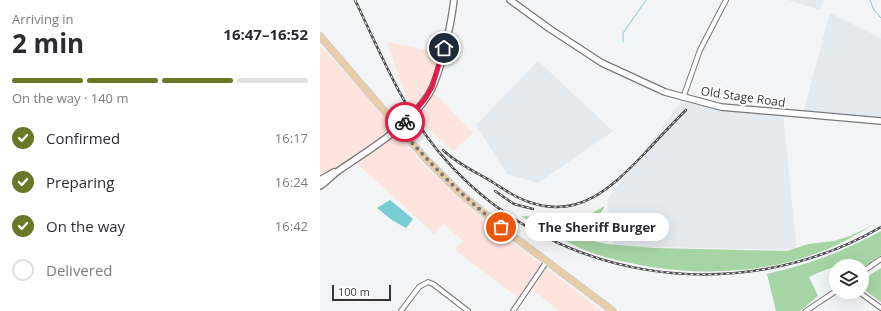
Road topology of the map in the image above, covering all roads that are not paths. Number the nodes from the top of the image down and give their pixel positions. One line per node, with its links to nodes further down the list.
1 (454, 0): 7 (street)
2 (510, 0): 5 (street, Old Stage Road)
3 (726, 0): 5 (street)
4 (320, 36): 7 (main road)
5 (683, 98): 6 (street, Old Stage Road)
6 (881, 121)
7 (399, 128): 8 (street); 12 (main road)
8 (338, 170): 9 (street); 10 (street)
9 (320, 180)
10 (320, 186)
11 (881, 259): 13 (street)
12 (547, 261): 19 (street); 20 (main road)
13 (869, 267)
14 (829, 296): 21 (street)
15 (869, 299): 16 (street)
16 (881, 308)
17 (401, 311): 18 (street)
18 (468, 311)
19 (512, 311)
20 (613, 311)
21 (806, 311)

